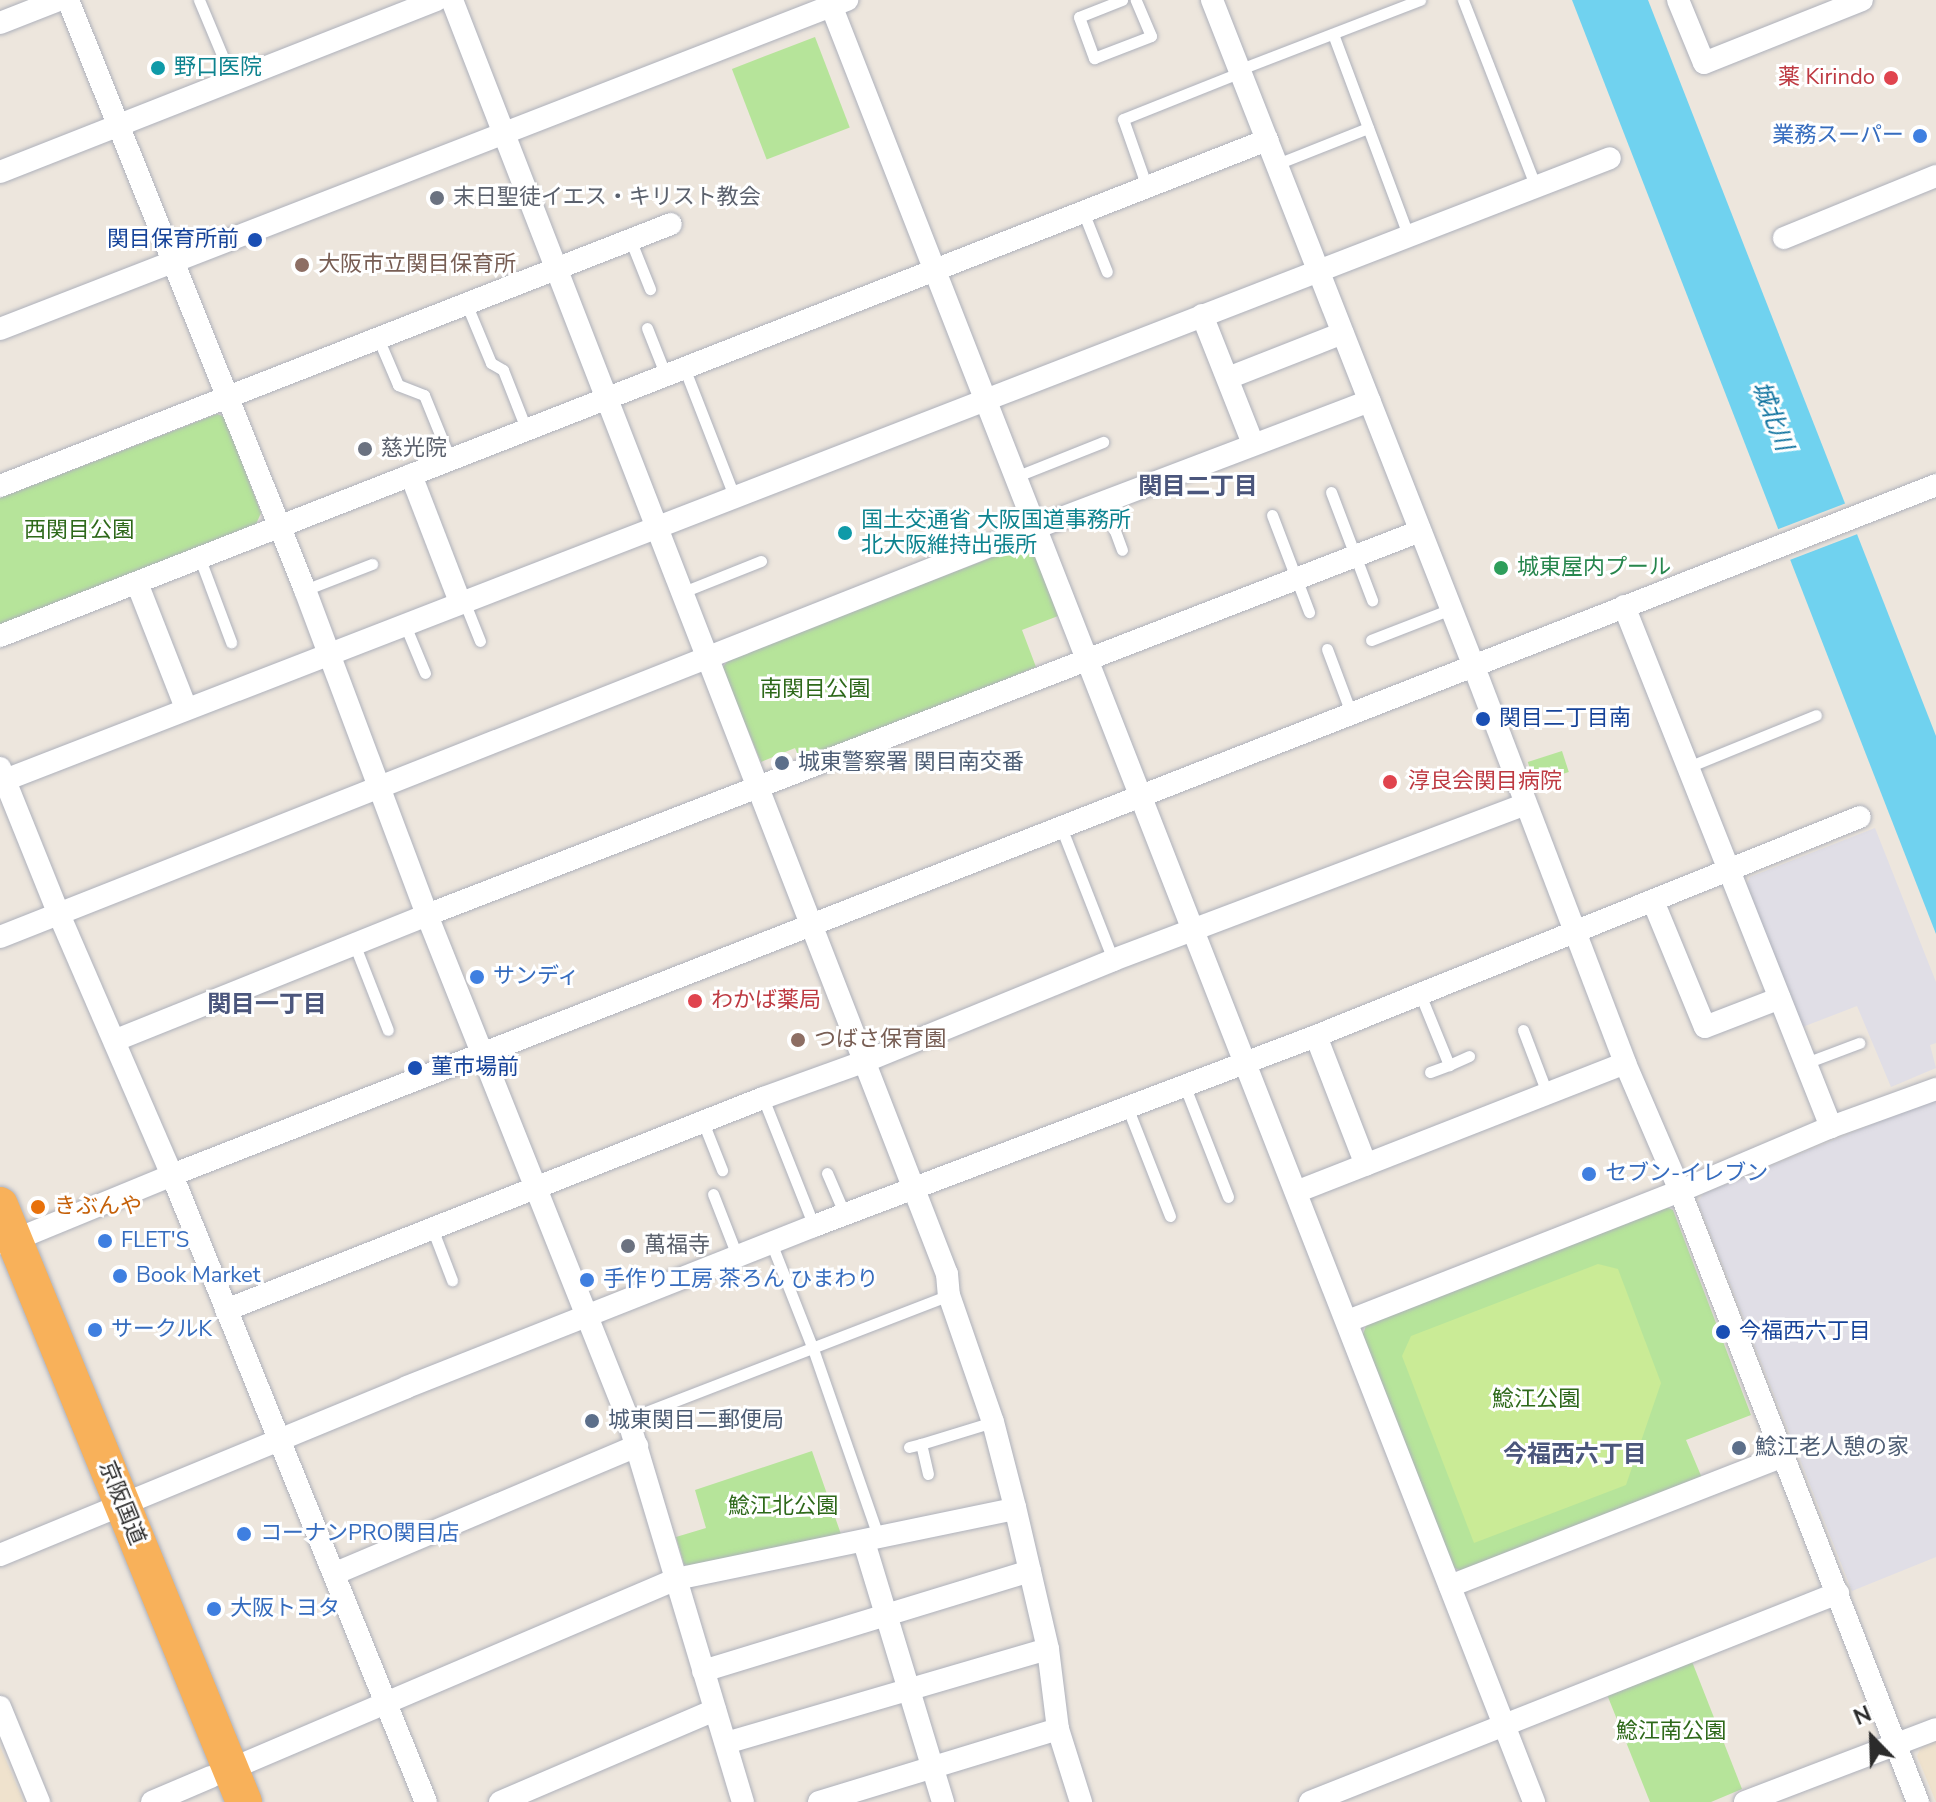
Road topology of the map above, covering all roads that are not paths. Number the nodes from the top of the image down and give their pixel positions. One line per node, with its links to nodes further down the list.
1 (59, 0): 14 (street)
2 (68, 0): 18 (street)
3 (199, 0): 17 (lane)
4 (436, 0): 17 (street)
5 (452, 0): 20 (street)
6 (1122, 0): 7 (lane)
7 (1136, 0)
8 (1212, 0): 16 (street)
9 (1420, 0): 15 (lane)
10 (1463, 0): 26 (lane)
11 (1678, 0): 12 (street)
12 (1862, 0)
13 (836, 2): 20 (street); 35 (street)
14 (0, 23)
15 (1333, 34): 16 (lane); 19 (lane)
16 (1241, 70): 21 (street); 27 (lane)
17 (232, 79): 18 (street)
18 (119, 124): 24 (street); 33 (street)
19 (1368, 128): 23 (lane); 30 (lane)
20 (504, 134): 33 (street); 34 (street)
21 (1267, 140): 23 (street); 27 (street)
22 (1610, 158): 26 (street)
23 (1277, 164): 36 (street)
24 (0, 172)
25 (1936, 176): 31 (street)
26 (1536, 187): 30 (street)
27 (1148, 190): 28 (street)
28 (1084, 214): 35 (street); 37 (lane)
29 (671, 224): 32 (street)
30 (1409, 237): 36 (street)
31 (1784, 238)
32 (630, 239): 34 (street); 38 (lane)
33 (175, 261): 42 (street); 47 (street)
34 (556, 267): 39 (street); 48 (street)
35 (936, 269): 45 (street); 49 (street)
36 (1317, 270): 40 (street); 43 (street)
37 (1107, 272)
38 (650, 289)
39 (466, 303): 44 (street); 51 (lane)
40 (1202, 315): 46 (street); 49 (street)
41 (647, 328): 45 (lane)
42 (0, 329)
43 (1343, 333): 46 (street); 50 (street)
44 (378, 338): 47 (street); 54 (lane)
45 (676, 373): 48 (street); 60 (lane)
46 (1228, 378): 53 (street)
47 (227, 397): 58 (street); 63 (street)
48 (606, 400): 51 (street); 64 (street)
49 (984, 401): 56 (street); 60 (street)
50 (1370, 401): 53 (street); 66 (street)
51 (527, 431): 54 (street)
52 (1103, 442): 56 (lane)
53 (1253, 444): 61 (street)
54 (450, 459): 55 (street)
55 (411, 475): 63 (street); 77 (street)
56 (1014, 478): 65 (street)
57 (1936, 485): 78 (street)
58 (0, 486)
59 (1331, 492): 68 (lane)
60 (735, 498): 64 (street)
61 (1104, 501): 65 (street); 67 (lane)
62 (1272, 515): 72 (lane)
63 (280, 528): 69 (street); 74 (street)
64 (657, 528): 75 (street); 77 (street)
65 (1035, 528): 88 (street); 89 (street)
66 (1420, 531): 68 (street); 79 (street)
67 (1122, 550)
68 (1356, 557): 72 (street); 76 (lane)
69 (200, 559): 73 (street); 85 (lane)
70 (761, 561): 75 (lane)
71 (372, 564): 74 (lane)
72 (1296, 578): 80 (lane); 89 (street)
73 (137, 583): 82 (street); 92 (street)
74 (305, 590): 87 (street)
75 (683, 592): 88 (street)
76 (1372, 600)
77 (462, 602): 81 (street); 84 (lane)
78 (1624, 606): 90 (street); 95 (street)
79 (1451, 609): 83 (lane); 90 (street)
80 (1309, 612)
81 (405, 625): 87 (street); 91 (lane)
82 (0, 636)
83 (1371, 640)
84 (480, 641)
85 (231, 642)
86 (1327, 649): 93 (lane)
87 (330, 656): 92 (street); 97 (street)
88 (709, 657): 97 (street); 98 (street)
89 (1088, 661): 98 (street); 99 (street)
90 (1474, 667): 93 (street); 100 (street)
91 (425, 673)
92 (186, 708): 96 (street)
93 (1351, 713): 99 (street)
94 (1816, 715): 95 (lane)
95 (1688, 767): 103 (street)
96 (2, 773): 105 (street)
97 (380, 785): 105 (street); 106 (street)
98 (759, 787): 106 (street); 107 (street)
99 (1142, 796): 102 (street); 108 (street)
100 (1525, 804): 108 (street); 109 (street)
101 (1860, 817): 103 (street)
102 (1061, 827): 107 (street); 112 (lane)
103 (1729, 870): 104 (street); 114 (street)
104 (1653, 901): 109 (street); 114 (street)
105 (58, 912): 110 (street); 118 (street)
106 (427, 915): 111 (street); 120 (street)
107 (814, 925): 120 (street); 122 (street)
108 (1192, 930): 112 (street); 123 (street)
109 (1575, 931): 113 (street); 124 (street)
110 (0, 937)
111 (355, 946): 115 (lane); 118 (street)
112 (1113, 960): 122 (street)
113 (1420, 994): 117 (street); 126 (lane)
114 (1780, 998): 125 (street)
115 (388, 1030)
116 (1523, 1030): 130 (lane)
117 (1316, 1036): 123 (street); 135 (street)
118 (116, 1040): 138 (street)
119 (1859, 1043): 125 (lane)
120 (484, 1052): 138 (street); 139 (street)
121 (1469, 1056): 126 (lane)
122 (866, 1061): 131 (street); 140 (street)
123 (1245, 1063): 128 (street); 142 (street)
124 (1625, 1063): 130 (street); 141 (street)
125 (1806, 1063): 134 (street)
126 (1449, 1065): 127 (lane)
127 (1430, 1072)
128 (1185, 1087): 132 (street); 144 (lane)
129 (1936, 1089): 134 (street)
130 (1547, 1093): 135 (street)
131 (763, 1098): 133 (street); 148 (lane)
132 (1128, 1109): 140 (street); 147 (lane)
133 (703, 1122): 136 (lane); 139 (street)
134 (1831, 1127): 141 (street)
135 (1366, 1165): 142 (street)
136 (722, 1170)
137 (827, 1173): 146 (lane)
138 (172, 1175): 151 (street); 155 (street)
139 (534, 1187): 149 (street); 156 (street)
140 (913, 1190): 146 (street); 154 (street)
141 (1680, 1191): 157 (street); 163 (street)
142 (1296, 1192): 157 (street)
143 (713, 1194): 152 (lane)
144 (1228, 1197)
145 (0, 1205): 151 (highway, 京阪国道)
146 (845, 1215): 148 (street)
147 (1170, 1216)
148 (814, 1226): 150 (street)
149 (432, 1227): 153 (lane); 155 (street)
150 (772, 1245): 152 (street); 158 (lane)
151 (5, 1252): 165 (highway, 京阪国道)
152 (738, 1258): 156 (street)
153 (452, 1280)
154 (949, 1295): 158 (lane); 160 (street)
155 (226, 1310): 161 (street)
156 (588, 1318): 159 (street); 161 (street)
157 (1348, 1321): 172 (street)
158 (813, 1349): 159 (lane); 167 (lane)
159 (628, 1419): 162 (street)
160 (993, 1422): 164 (lane); 166 (street)
161 (280, 1440): 165 (street); 170 (street)
162 (637, 1446): 170 (street); 171 (street)
163 (1784, 1456): 172 (street); 173 (street)
164 (928, 1474)
165 (112, 1509): 168 (street); 187 (highway, 京阪国道)
166 (1015, 1509): 167 (street); 169 (street)
167 (872, 1540): 171 (street); 174 (street)
168 (0, 1555)
169 (1030, 1571): 174 (street); 175 (street)
170 (336, 1573): 178 (street)
171 (676, 1579): 176 (street); 178 (street)
172 (1450, 1586): 181 (street)
173 (1838, 1593): 181 (street); 185 (street)
174 (887, 1615): 176 (street); 177 (street)
175 (1048, 1649): 177 (street); 182 (street)
176 (703, 1671): 180 (street)
177 (910, 1689): 184 (street); 186 (street)
178 (388, 1703): 187 (street); 192 (street)
179 (0, 1707): 189 (street)
180 (715, 1710): 184 (street); 193 (street)
181 (1503, 1724): 197 (street); 198 (street)
182 (1058, 1729): 186 (street); 188 (street)
183 (1936, 1729): 185 (street)
184 (726, 1743): 194 (street)
185 (1895, 1745): 199 (street); 200 (street)
186 (933, 1769): 195 (street); 196 (street)
187 (221, 1783): 190 (street); 191 (highway, 京阪国道)
188 (1078, 1801)
189 (39, 1802)
190 (152, 1802)
191 (244, 1802)
192 (426, 1802)
193 (500, 1802)
194 (743, 1802)
195 (819, 1802)
196 (943, 1802)
197 (1310, 1802)
198 (1534, 1802)
199 (1745, 1802)
200 (1918, 1802)

